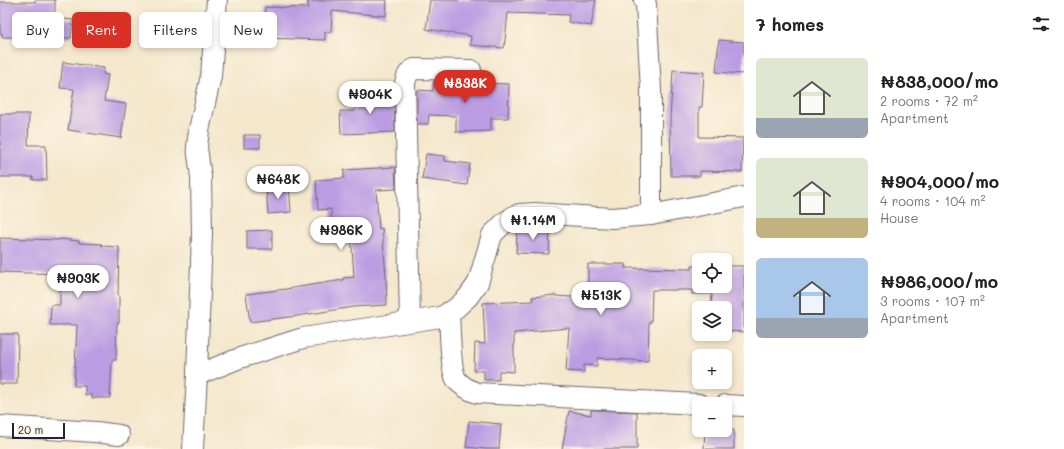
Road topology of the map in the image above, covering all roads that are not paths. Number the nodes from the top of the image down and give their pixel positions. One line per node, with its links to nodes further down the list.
1 (217, 0): 8 (street)
2 (644, 0): 5 (street)
3 (471, 70): 7 (street)
4 (744, 197): 5 (street)
5 (651, 215): 6 (street)
6 (449, 312): 7 (street); 9 (street)
7 (410, 321): 8 (street)
8 (197, 375): 14 (street)
9 (692, 404)
10 (732, 405): 11 (street)
11 (744, 406)
12 (0, 426): 13 (street)
13 (119, 435)
14 (193, 449)

